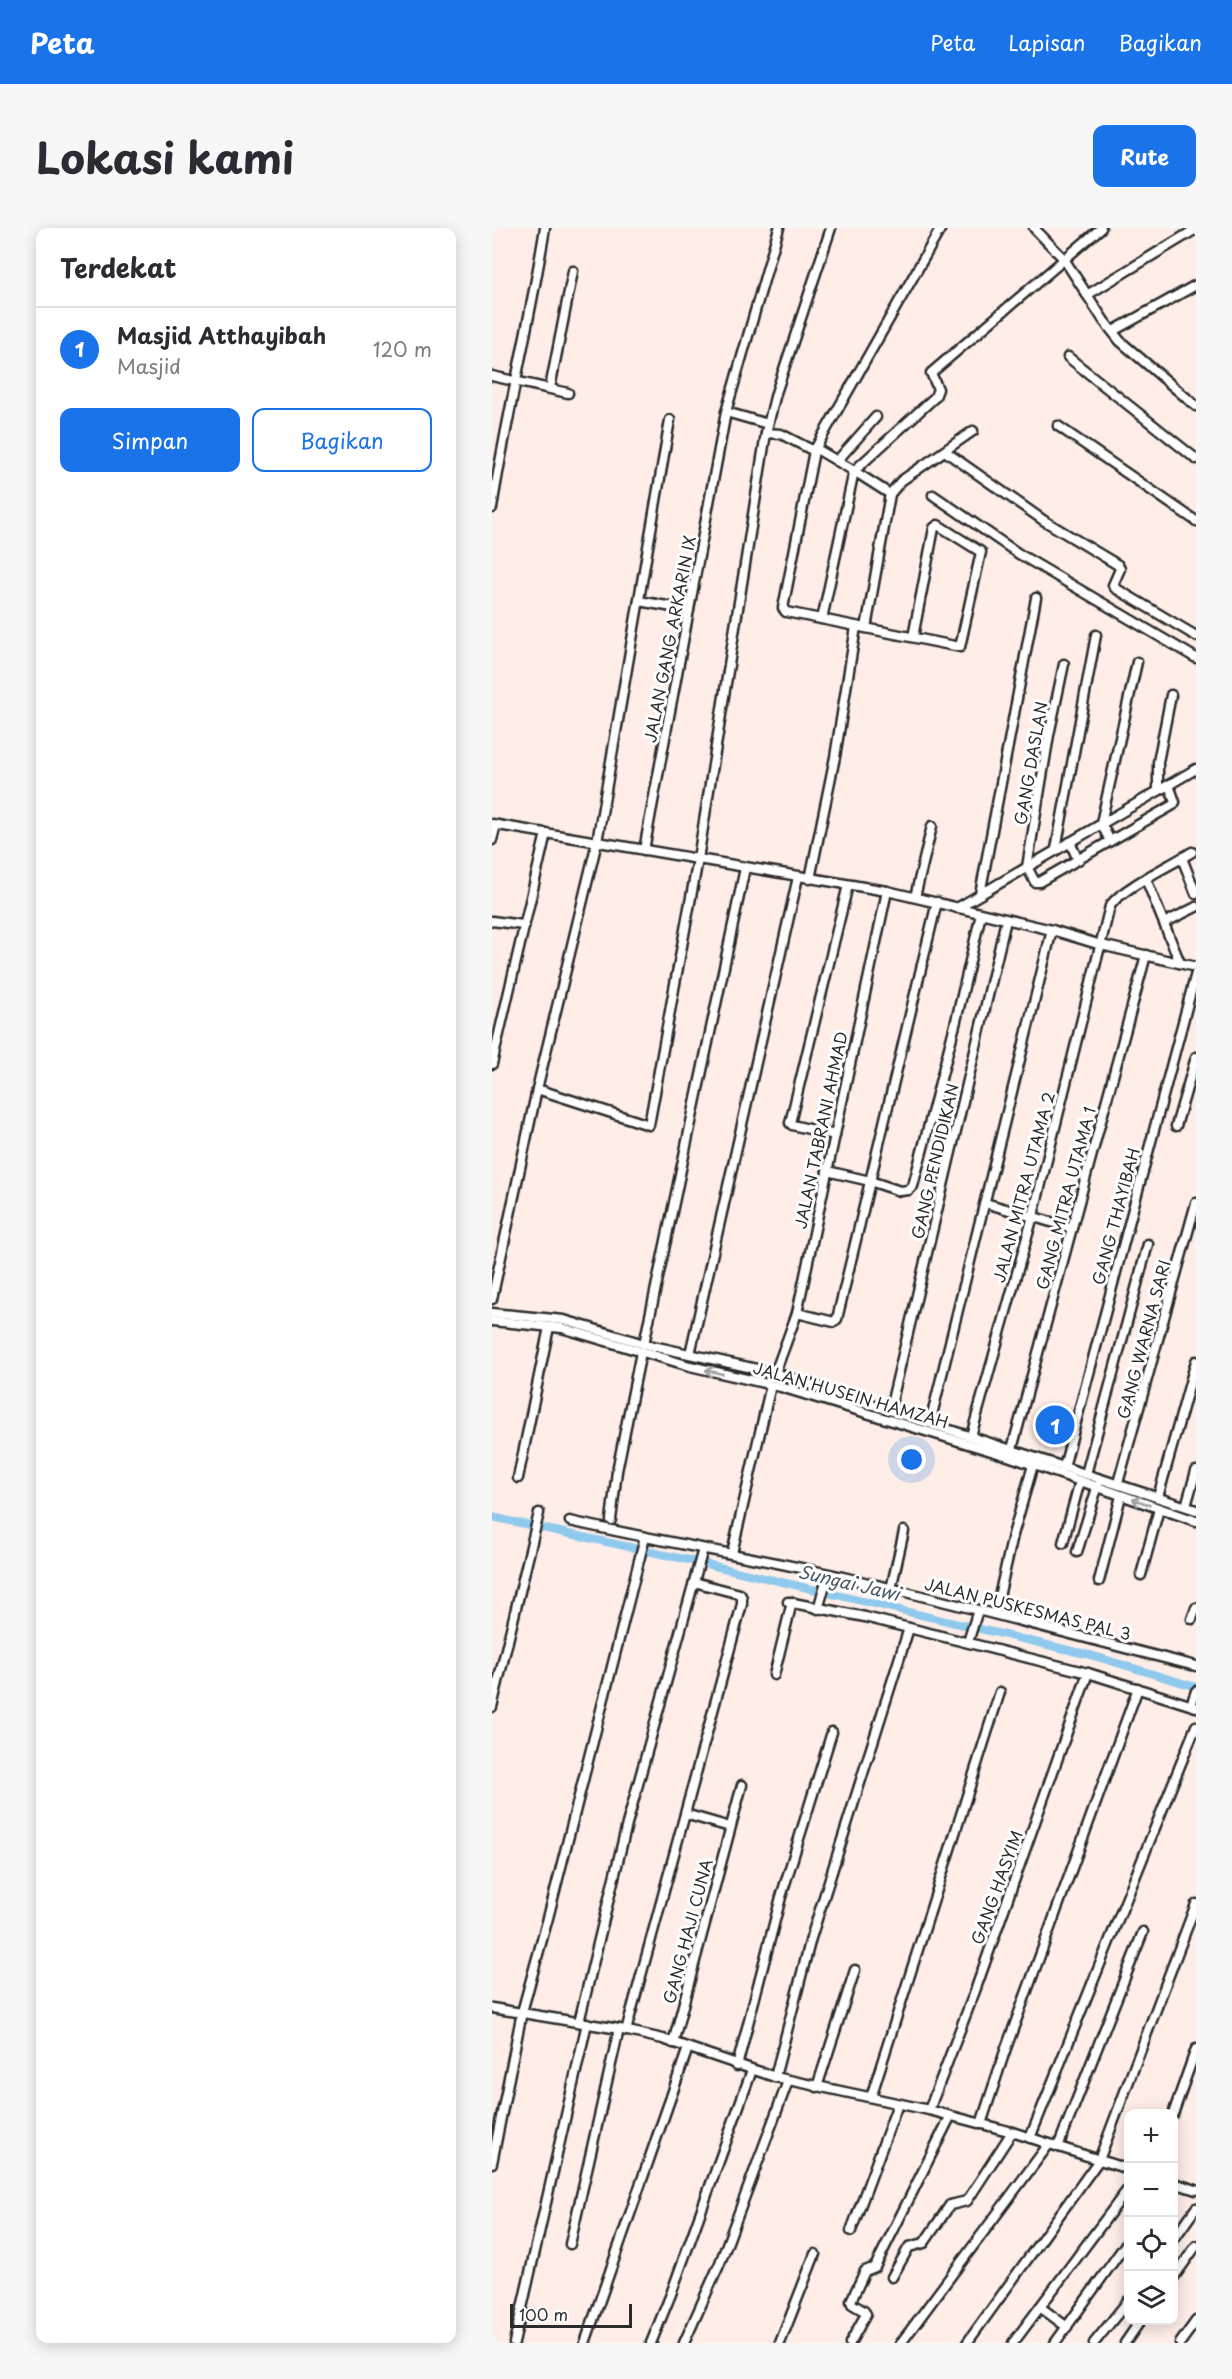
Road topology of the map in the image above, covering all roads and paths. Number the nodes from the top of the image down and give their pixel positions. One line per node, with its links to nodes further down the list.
1 (545, 228): 15 (street)
2 (779, 228): 19 (street, JALAN GANG ARKARIN IX)
3 (831, 228): 23 (street)
4 (940, 228): 25 (street)
5 (1034, 228): 8 (street)
6 (1101, 228): 8 (street)
7 (1196, 229): 11 (street)
8 (1064, 259): 11 (street); 29 (street)
9 (573, 271): 16 (street)
10 (1196, 285): 12 (street)
11 (1088, 295): 12 (street)
12 (1113, 331): 18 (street)
13 (1068, 357): 27 (street)
14 (492, 376): 15 (street)
15 (516, 381): 16 (street); 32 (street)
16 (550, 388): 17 (street)
17 (568, 393)
18 (1196, 406)
19 (726, 412): 23 (street); 36 (street, JALAN GANG ARKARIN IX)
20 (876, 417): 28 (street)
21 (670, 420): 35 (street)
22 (1058, 426): 33 (street)
23 (767, 428): 25 (street); 62 (street)
24 (973, 431): 26 (street)
25 (815, 450): 28 (street); 37 (street)
26 (946, 452): 30 (street); 41 (street)
27 (1196, 459)
28 (837, 461): 29 (street)
29 (854, 471): 30 (street); 37 (street)
30 (890, 494): 39 (street)
31 (933, 495): 43 (street)
32 (492, 508)
33 (1196, 521)
34 (1036, 598): 71 (street)
35 (639, 601): 36 (street); 56 (street)
36 (689, 610): 59 (street, JALAN GANG ARKARIN IX)
37 (822, 619): 38 (street)
38 (856, 627): 39 (street); 67 (street)
39 (867, 628): 42 (street)
40 (1096, 635): 58 (street)
41 (1196, 636)
42 (913, 637): 42 (street)
43 (1196, 658)
44 (1137, 662): 50 (street)
45 (1064, 664): 64 (street, GANG DASLAN)
46 (1171, 695): 49 (street)
47 (1196, 770): 48 (street)
48 (1168, 785): 49 (street); 55 (street)
49 (1158, 791): 50 (street)
50 (1101, 823): 55 (street); 57 (street)
51 (494, 825): 53 (street); 54 (street)
52 (932, 826): 73 (street)
53 (546, 833): 56 (street); 81 (street)
54 (492, 840)
55 (1110, 841): 63 (street)
56 (597, 842): 59 (street); 90 (street)
57 (1070, 842): 58 (street); 63 (street)
58 (1056, 849): 64 (street)
59 (644, 850): 62 (street)
60 (1192, 852): 61 (street, JALAN MITRA UTAMA 2)
61 (1182, 858): 68 (street, JALAN MITRA UTAMA 2); 72 (street)
62 (698, 859): 65 (street); 90 (street)
63 (1078, 860): 64 (street)
64 (1027, 867): 71 (street)
65 (745, 868): 66 (street); 105 (street)
66 (798, 877): 67 (street); 106 (street)
67 (810, 879): 69 (street)
68 (1146, 879): 80 (street); 83 (street, JALAN MITRA UTAMA 2)
69 (848, 885): 70 (street); 92 (street)
70 (887, 891): 73 (street); 92 (street, JALAN TABRANI AHMAD)
71 (980, 894): 76 (street)
72 (1196, 894)
73 (915, 897): 74 (street)
74 (937, 902): 76 (street); 94 (street)
75 (1196, 907): 80 (street)
76 (957, 908): 77 (street)
77 (981, 914): 78 (street); 94 (street)
78 (1006, 920): 82 (street); 110 (street, GANG PENDIDIKAN)
79 (492, 921): 81 (street)
80 (1164, 923): 85 (street)
81 (524, 925): 89 (street)
82 (1052, 930): 83 (street); 95 (street)
83 (1101, 945): 84 (street); 97 (street, JALAN MITRA UTAMA 2)
84 (1146, 955): 85 (street); 98 (street, GANG MITRA UTAMA 1)
85 (1180, 963): 86 (street)
86 (1196, 967)
87 (1196, 973): 116 (street, GANG THAYIBAH)
88 (1196, 1057): 91 (street)
89 (492, 1064)
90 (537, 1089): 100 (street)
91 (1176, 1126)
92 (835, 1135): 93 (street, JALAN TABRANI AHMAD)
93 (827, 1171): 94 (street); 102 (street, JALAN TABRANI AHMAD)
94 (870, 1181): 102 (street)
95 (985, 1203): 97 (street); 112 (street)
96 (1196, 1203): 122 (street, GANG WARNA SARI)
97 (1032, 1216): 98 (street); 113 (street, JALAN MITRA UTAMA 2)
98 (1072, 1228): 114 (street, GANG MITRA UTAMA 1)
99 (1148, 1244): 118 (street)
100 (492, 1299)
101 (492, 1313): 105 (street, JALAN HUSEIN HAMZAH)
102 (797, 1313): 108 (street, JALAN TABRANI AHMAD)
103 (492, 1321): 104 (street, JALAN HUSEIN HAMZAH)
104 (549, 1326): 105 (street, JALAN HUSEIN HAMZAH); 119 (street)
105 (642, 1348): 106 (street, JALAN HUSEIN HAMZAH); 109 (street, JALAN HUSEIN HAMZAH, one-way to 105); 130 (street)
106 (690, 1354): 108 (street, JALAN HUSEIN HAMZAH)
107 (1196, 1361): 125 (street)
108 (775, 1373): 110 (street, JALAN HUSEIN HAMZAH)
109 (771, 1385): 111 (street, JALAN HUSEIN HAMZAH); 138 (street)
110 (890, 1409): 111 (street, JALAN HUSEIN HAMZAH)
111 (911, 1422): 112 (street, JALAN HUSEIN HAMZAH); 115 (street, JALAN HUSEIN HAMZAH)
112 (930, 1423): 113 (street, JALAN HUSEIN HAMZAH)
113 (971, 1436): 114 (street, JALAN HUSEIN HAMZAH)
114 (1012, 1449): 116 (street, JALAN HUSEIN HAMZAH)
115 (1033, 1465): 121 (street, JALAN HUSEIN HAMZAH); 147 (street)
116 (1064, 1467): 118 (street, JALAN HUSEIN HAMZAH)
117 (1196, 1471): 126 (street)
118 (1086, 1474): 120 (street, JALAN HUSEIN HAMZAH)
119 (518, 1478)
120 (1100, 1478): 122 (street, JALAN HUSEIN HAMZAH); 123 (street)
121 (1080, 1481): 123 (street, JALAN HUSEIN HAMZAH); 135 (street)
122 (1118, 1483): 125 (street, JALAN HUSEIN HAMZAH)
123 (1097, 1488): 124 (street, JALAN HUSEIN HAMZAH); 137 (street)
124 (1121, 1496): 127 (street, JALAN HUSEIN HAMZAH, one-way to 124); 142 (street)
125 (1158, 1497): 126 (street, JALAN HUSEIN HAMZAH)
126 (1186, 1506): 128 (street, JALAN HUSEIN HAMZAH)
127 (1159, 1509): 132 (street, JALAN HUSEIN HAMZAH); 140 (street)
128 (1196, 1510)
129 (538, 1517): 158 (street)
130 (610, 1520)
131 (570, 1521): 134 (street, JALAN PUSKESMAS PAL 3)
132 (1196, 1521)
133 (904, 1531): 143 (street)
134 (644, 1540): 136 (street, JALAN PUSKESMAS PAL 3); 168 (street)
135 (1063, 1543)
136 (702, 1552): 138 (street, JALAN PUSKESMAS PAL 3); 141 (street)
137 (1077, 1552)
138 (732, 1553): 139 (street, JALAN PUSKESMAS PAL 3)
139 (828, 1575): 143 (street, JALAN PUSKESMAS PAL 3); 144 (street)
140 (1142, 1575)
141 (694, 1579): 162 (street); 169 (street)
142 (1099, 1581)
143 (891, 1589): 146 (street, JALAN PUSKESMAS PAL 3)
144 (819, 1605): 149 (street); 153 (street)
145 (1196, 1608): 148 (street)
146 (977, 1613): 147 (street, JALAN PUSKESMAS PAL 3); 150 (street)
147 (995, 1614): 151 (street, JALAN PUSKESMAS PAL 3)
148 (1192, 1619)
149 (909, 1628): 150 (street); 176 (street)
150 (969, 1639): 152 (street)
151 (1196, 1666)
152 (1088, 1673): 154 (street); 182 (street, GANG HASYIM)
153 (774, 1675)
154 (1137, 1688): 157 (street); 184 (street)
155 (1196, 1691): 157 (street)
156 (1000, 1692): 179 (street)
157 (1193, 1704)
158 (492, 1707)
159 (1196, 1726): 186 (street)
160 (832, 1732): 174 (street)
161 (742, 1785): 163 (street, GANG HAJI CUNA)
162 (685, 1814): 163 (street); 170 (street)
163 (730, 1827): 171 (street, GANG HAJI CUNA)
164 (1196, 1904): 189 (street)
165 (1143, 1932): 188 (street)
166 (855, 1970): 178 (street)
167 (492, 2008): 168 (street)
168 (522, 2012): 169 (street); 190 (street)
169 (583, 2022): 170 (street); 209 (street)
170 (622, 2030): 171 (street); 198 (street)
171 (673, 2043): 172 (street)
172 (688, 2048): 174 (street); 210 (street)
173 (1196, 2049): 181 (street)
174 (737, 2066): 175 (street)
175 (752, 2070): 176 (street); 211 (street)
176 (776, 2077): 177 (street)
177 (789, 2080): 178 (street); 212 (street)
178 (817, 2087): 179 (street)
179 (871, 2097): 180 (street)
180 (898, 2104): 182 (street); 196 (street)
181 (1175, 2109)
182 (929, 2110): 183 (street)
183 (950, 2116): 184 (street); 214 (street)
184 (981, 2124): 185 (street)
185 (1012, 2132): 186 (street); 203 (street)
186 (1030, 2138): 187 (street)
187 (1049, 2144): 188 (street); 215 (street)
188 (1058, 2147): 189 (street)
189 (1099, 2160): 191 (street); 216 (street)
190 (492, 2163)
191 (1124, 2168)
192 (1178, 2184): 193 (street)
193 (1196, 2190)
194 (1124, 2194): 205 (street)
195 (1196, 2208): 197 (street)
196 (851, 2231)
197 (1178, 2232)
198 (570, 2244)
199 (1196, 2246): 202 (street)
200 (1124, 2247): 208 (street)
201 (815, 2254): 213 (street)
202 (1177, 2271)
203 (892, 2277)
204 (1124, 2306): 219 (street)
205 (1040, 2307): 208 (street); 217 (street)
206 (1196, 2321): 221 (street)
207 (1138, 2325): 220 (street)
208 (1067, 2327): 218 (street)
209 (514, 2343)
210 (585, 2343)
211 (651, 2343)
212 (684, 2343)
213 (780, 2343)
214 (850, 2343)
215 (901, 2343)
216 (967, 2343)
217 (1013, 2343)
218 (1055, 2343)
219 (1094, 2343)
220 (1125, 2343)
221 (1180, 2343)

